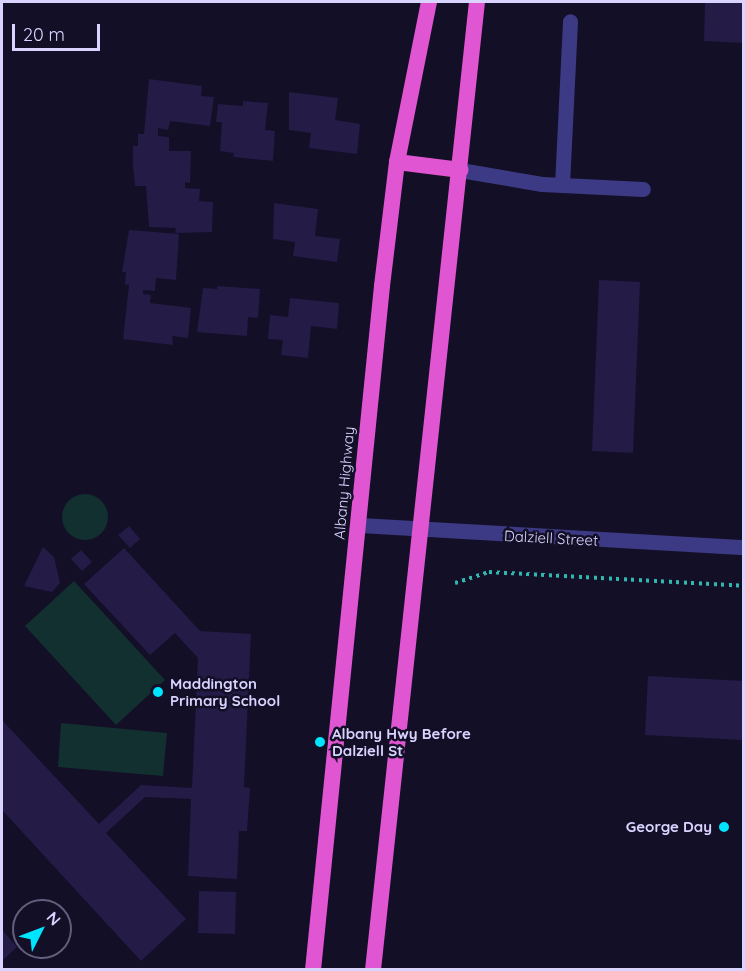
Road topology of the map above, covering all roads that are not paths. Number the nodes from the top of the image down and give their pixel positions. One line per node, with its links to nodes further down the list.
1 (429, 2): 4 (highway, Albany Highway)
2 (477, 2): 5 (highway)
3 (570, 21): 6 (street)
4 (397, 162): 5 (highway); 8 (highway, Albany Highway)
5 (460, 170): 6 (street); 9 (highway)
6 (562, 185): 7 (street)
7 (643, 189)
8 (360, 525): 9 (street, Dalziell Street); 11 (highway, Albany Highway)
9 (420, 528): 10 (street, Dalziell Street); 12 (highway)
10 (744, 547)
11 (313, 969)
12 (373, 969)

